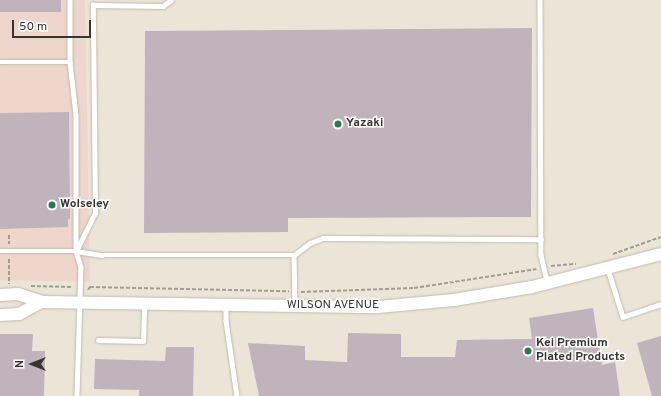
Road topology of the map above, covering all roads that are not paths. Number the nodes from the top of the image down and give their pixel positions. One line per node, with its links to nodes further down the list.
1 (70, 0): 5 (lane)
2 (171, 0): 8 (lane)
3 (540, 0): 6 (lane)
4 (0, 62): 5 (lane)
5 (70, 62): 8 (lane)
6 (541, 239): 10 (lane); 12 (lane)
7 (0, 251): 8 (lane)
8 (76, 251): 10 (lane); 15 (lane)
9 (661, 254): 11 (street, WILSON AVENUE)
10 (294, 255): 19 (lane)
11 (607, 263): 12 (street, WILSON AVENUE); 17 (lane)
12 (548, 284): 19 (street, WILSON AVENUE)
13 (2, 290): 14 (street, WILSON AVENUE)
14 (42, 302): 15 (street, WILSON AVENUE); 20 (street)
15 (81, 303): 16 (street, WILSON AVENUE); 22 (lane)
16 (144, 304): 18 (street, WILSON AVENUE); 21 (lane)
17 (661, 304)
18 (226, 305): 19 (street, WILSON AVENUE); 23 (lane)
19 (295, 306)
20 (0, 315)
21 (98, 340)
22 (77, 396)
23 (237, 396)

